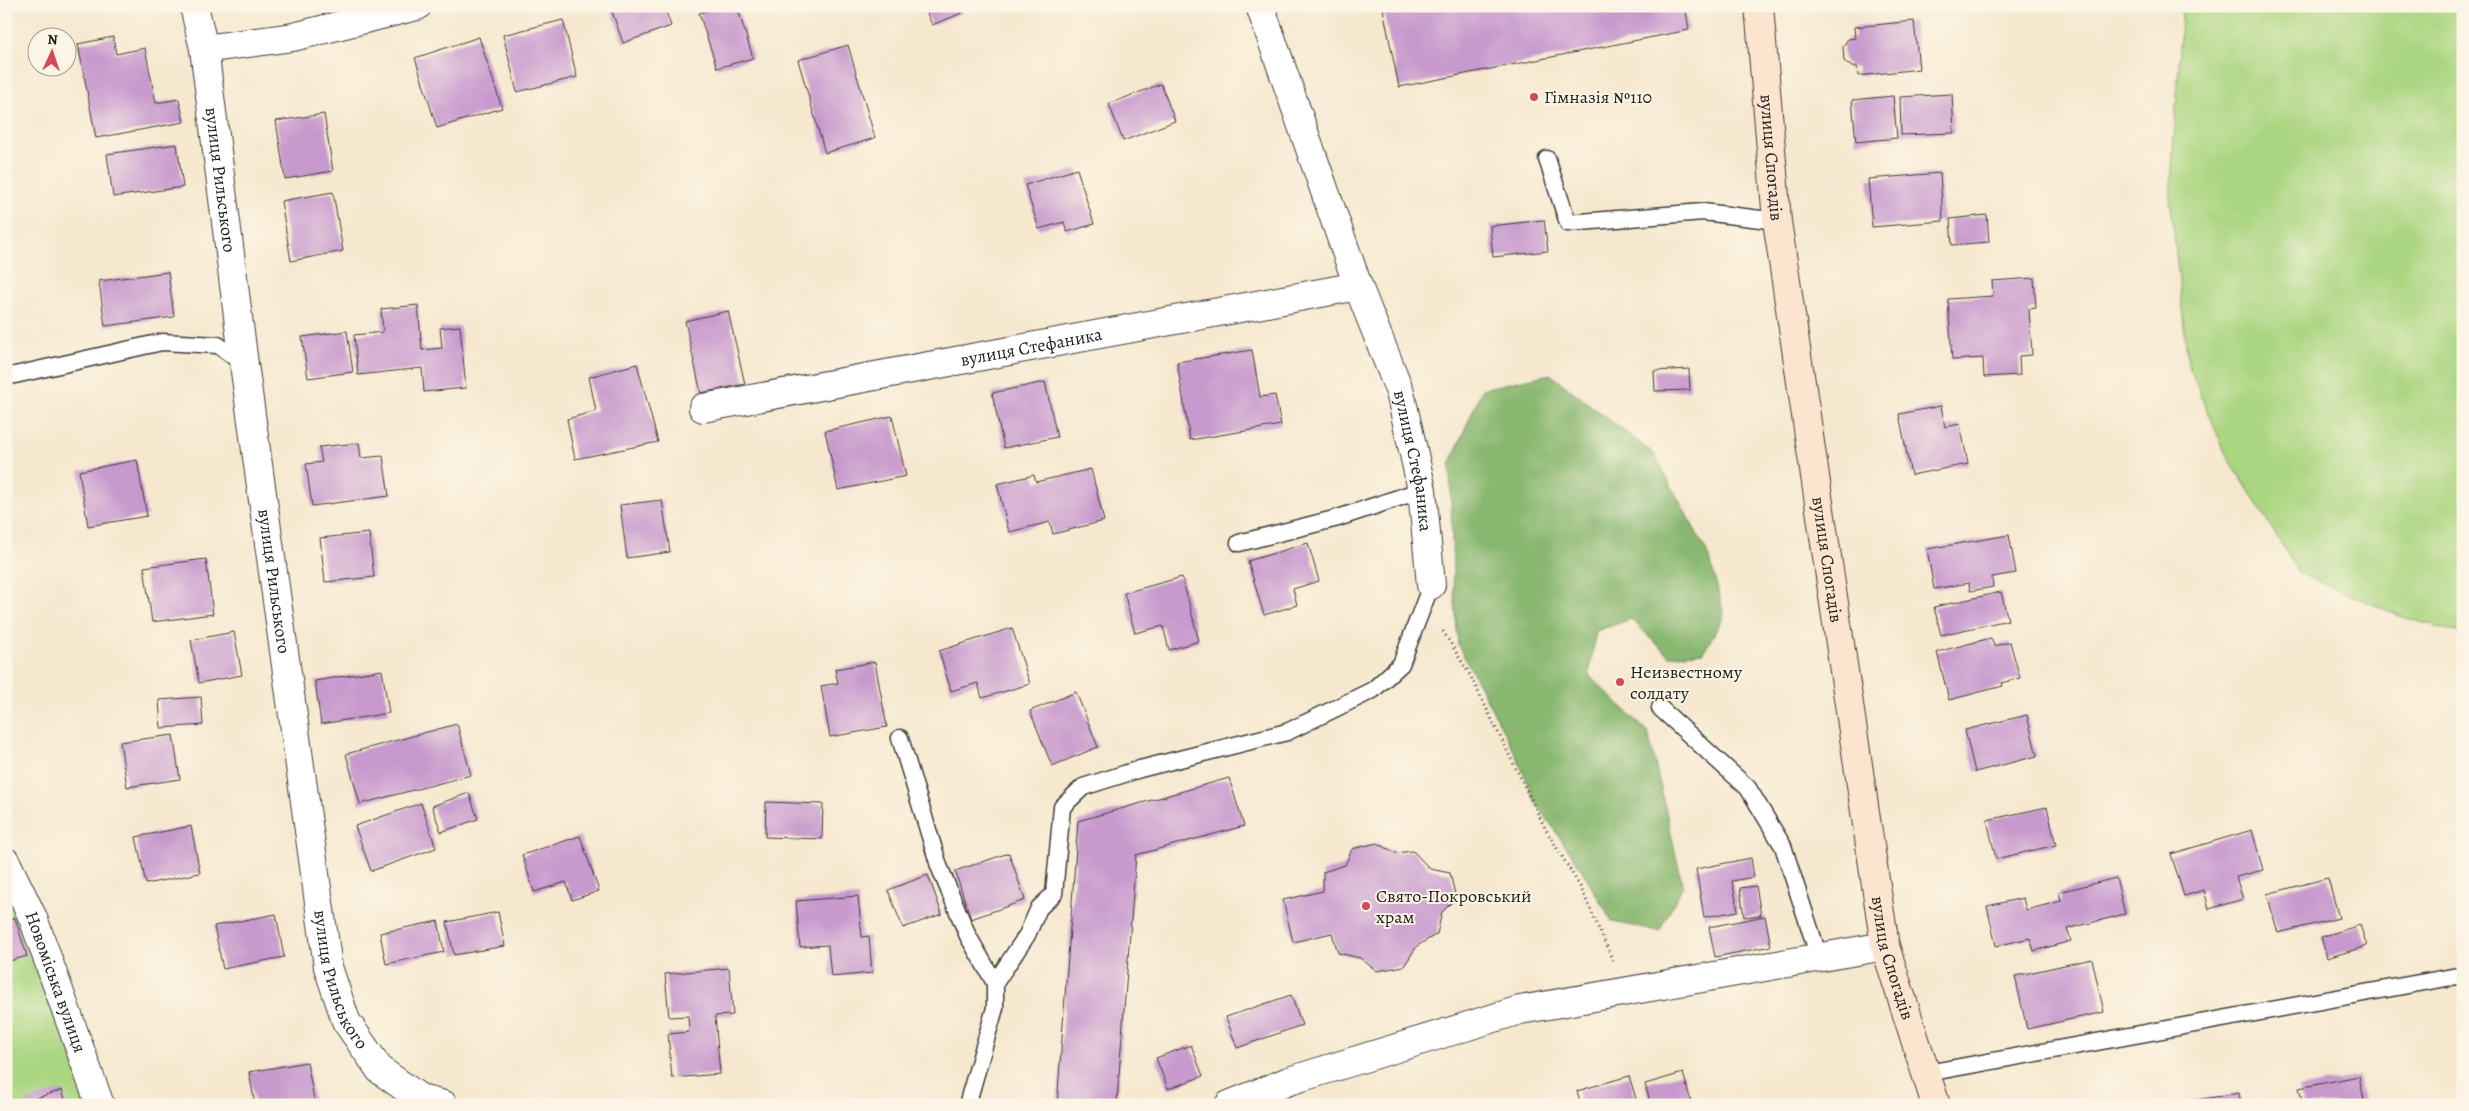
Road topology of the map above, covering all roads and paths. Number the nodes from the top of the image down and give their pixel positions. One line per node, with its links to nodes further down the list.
1 (194, 6): 5 (street, вулиця Рильського)
2 (417, 6): 5 (street)
3 (1260, 6): 8 (street, вулиця Стефаника)
4 (1759, 6): 7 (street, вулиця Спогадів)
5 (204, 49): 9 (street, вулиця Рильського)
6 (1548, 159): 7 (lane)
7 (1777, 221): 18 (street, вулиця Спогадів)
8 (1358, 286): 11 (street, вулиця Стефаника); 12 (street, вулиця Стефаника)
9 (244, 364): 10 (lane); 25 (street, вулиця Рильського)
10 (6, 377)
11 (703, 408)
12 (1422, 490): 13 (lane); 14 (street, вулиця Стефаника)
13 (1239, 543)
14 (1431, 585): 21 (lane); 22 (path)
15 (1660, 708): 19 (lane)
16 (900, 738): 21 (lane)
17 (6, 862): 24 (street, Новоміська вулиця)
18 (1885, 946): 19 (street); 23 (street, вулиця Спогадів)
19 (1819, 957): 22 (street)
20 (2463, 975): 23 (lane)
21 (995, 983): 26 (lane)
22 (1627, 990): 27 (street)
23 (1927, 1074): 28 (street, вулиця Спогадів)
24 (100, 1105)
25 (444, 1105)
26 (966, 1105)
27 (1230, 1105)
28 (1936, 1105)

